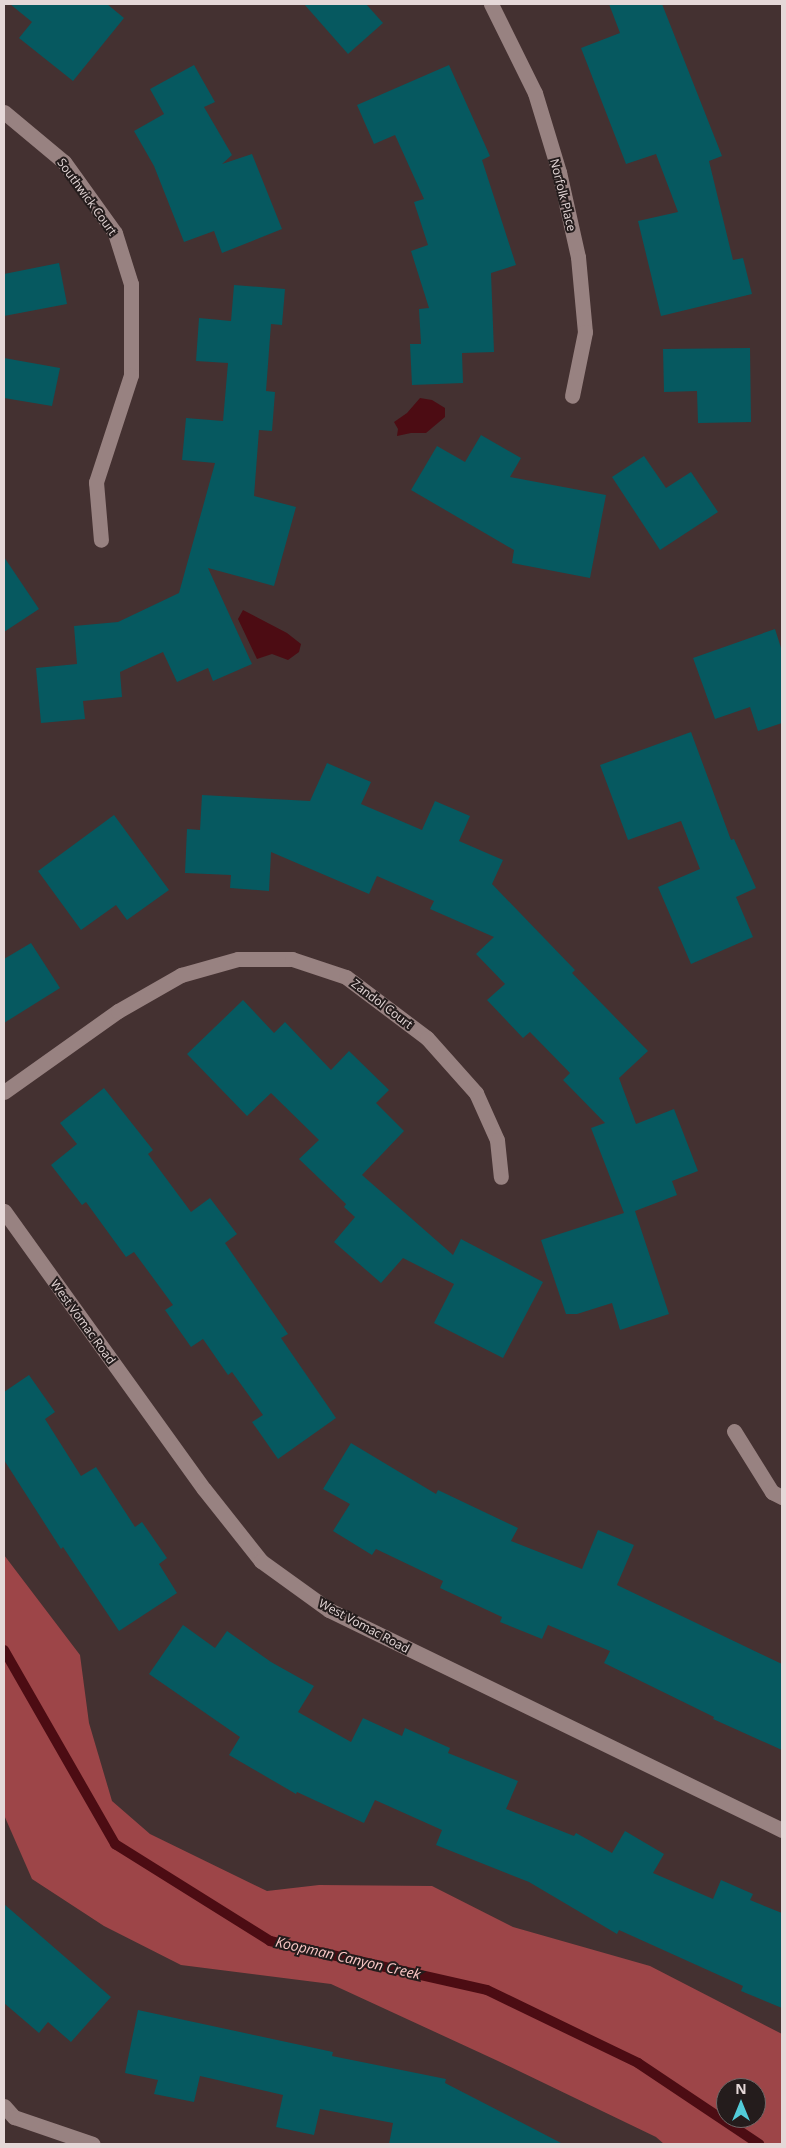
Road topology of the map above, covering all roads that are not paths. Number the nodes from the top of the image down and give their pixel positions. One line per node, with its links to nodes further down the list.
1 (491, 4): 3 (street, Norfolk Place)
2 (4, 112): 4 (street, Southwick Court)
3 (572, 396)
4 (102, 540)
5 (4, 1092): 6 (street, Zandol Court)
6 (501, 1178)
7 (4, 1211): 10 (street, West Vomac Road)
8 (734, 1432): 9 (street)
9 (782, 1497)
10 (782, 1830)
11 (4, 2106): 12 (street)
12 (9, 2121): 13 (street)
13 (93, 2144)

